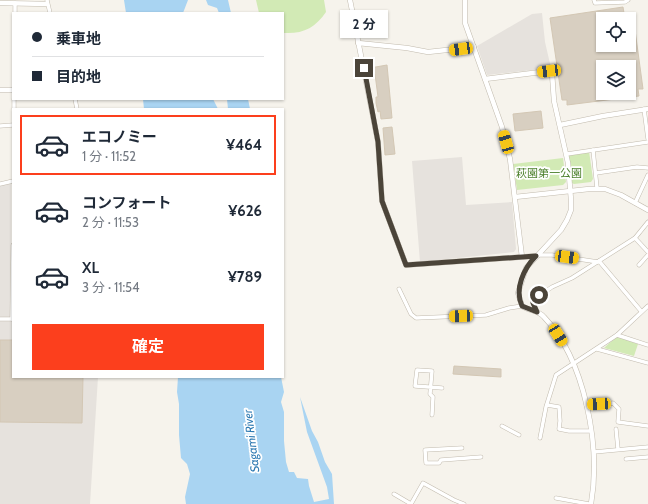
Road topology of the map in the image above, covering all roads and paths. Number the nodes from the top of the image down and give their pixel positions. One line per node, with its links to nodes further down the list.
1 (350, 0): 10 (street)
2 (465, 0): 11 (street)
3 (594, 0): 4 (street)
4 (628, 0)
5 (47, 2): 7 (street); 9 (street)
6 (0, 3): 7 (street)
7 (15, 3): 8 (street)
8 (15, 12)
9 (50, 12)
10 (358, 43): 11 (street); 37 (street)
11 (474, 47): 12 (street)
12 (485, 79): 18 (street); 29 (street)
13 (0, 90): 14 (street)
14 (12, 90)
15 (646, 109): 18 (street); 19 (street)
16 (12, 125): 17 (street)
17 (0, 126)
18 (560, 126): 21 (street)
19 (648, 141): 20 (street)
20 (593, 150): 21 (street); 23 (street)
21 (567, 154): 28 (street)
22 (648, 168): 23 (street)
23 (596, 173): 27 (street)
24 (648, 175): 30 (street)
25 (12, 181): 26 (street)
26 (0, 184)
27 (597, 188): 28 (street); 30 (street)
28 (571, 191): 29 (street); 35 (street)
29 (515, 197): 37 (street)
30 (635, 203): 31 (street)
31 (648, 210)
32 (648, 222): 33 (street)
33 (634, 238): 34 (street); 38 (street)
34 (648, 252)
35 (537, 255): 37 (street); 38 (street); 41 (street)
36 (648, 255): 39 (street)
37 (522, 257)
38 (598, 262): 43 (street); 44 (street)
39 (639, 265)
40 (399, 289): 41 (street)
41 (522, 306): 44 (street)
42 (648, 306): 43 (street)
43 (641, 311): 47 (street)
44 (537, 312): 50 (street)
45 (0, 319): 46 (street)
46 (12, 320)
47 (616, 336): 48 (street); 49 (street)
48 (648, 345)
49 (597, 350): 50 (street); 51 (street)
50 (575, 363): 54 (street); 55 (street)
51 (648, 363)
52 (431, 387): 52 (street); 53 (street); 56 (street)
53 (442, 388)
54 (547, 405): 60 (street); 62 (street)
55 (586, 405): 58 (street); 68 (street)
56 (432, 415)
57 (502, 426): 61 (street)
58 (648, 426)
59 (616, 429): 67 (street)
60 (589, 431)
61 (519, 435)
62 (540, 438)
63 (648, 446): 65 (street)
64 (462, 448): 66 (street)
65 (631, 448): 67 (street); 71 (street)
66 (455, 449): 72 (street); 72 (street)
67 (618, 449): 68 (street)
68 (594, 452): 78 (street)
69 (481, 457): 72 (street)
70 (648, 457): 71 (street)
71 (633, 458): 73 (street)
72 (455, 459)
73 (626, 459)
74 (394, 494): 76 (street)
75 (556, 498): 78 (street)
76 (411, 504): 77 (street)
77 (464, 504)
78 (590, 504)

